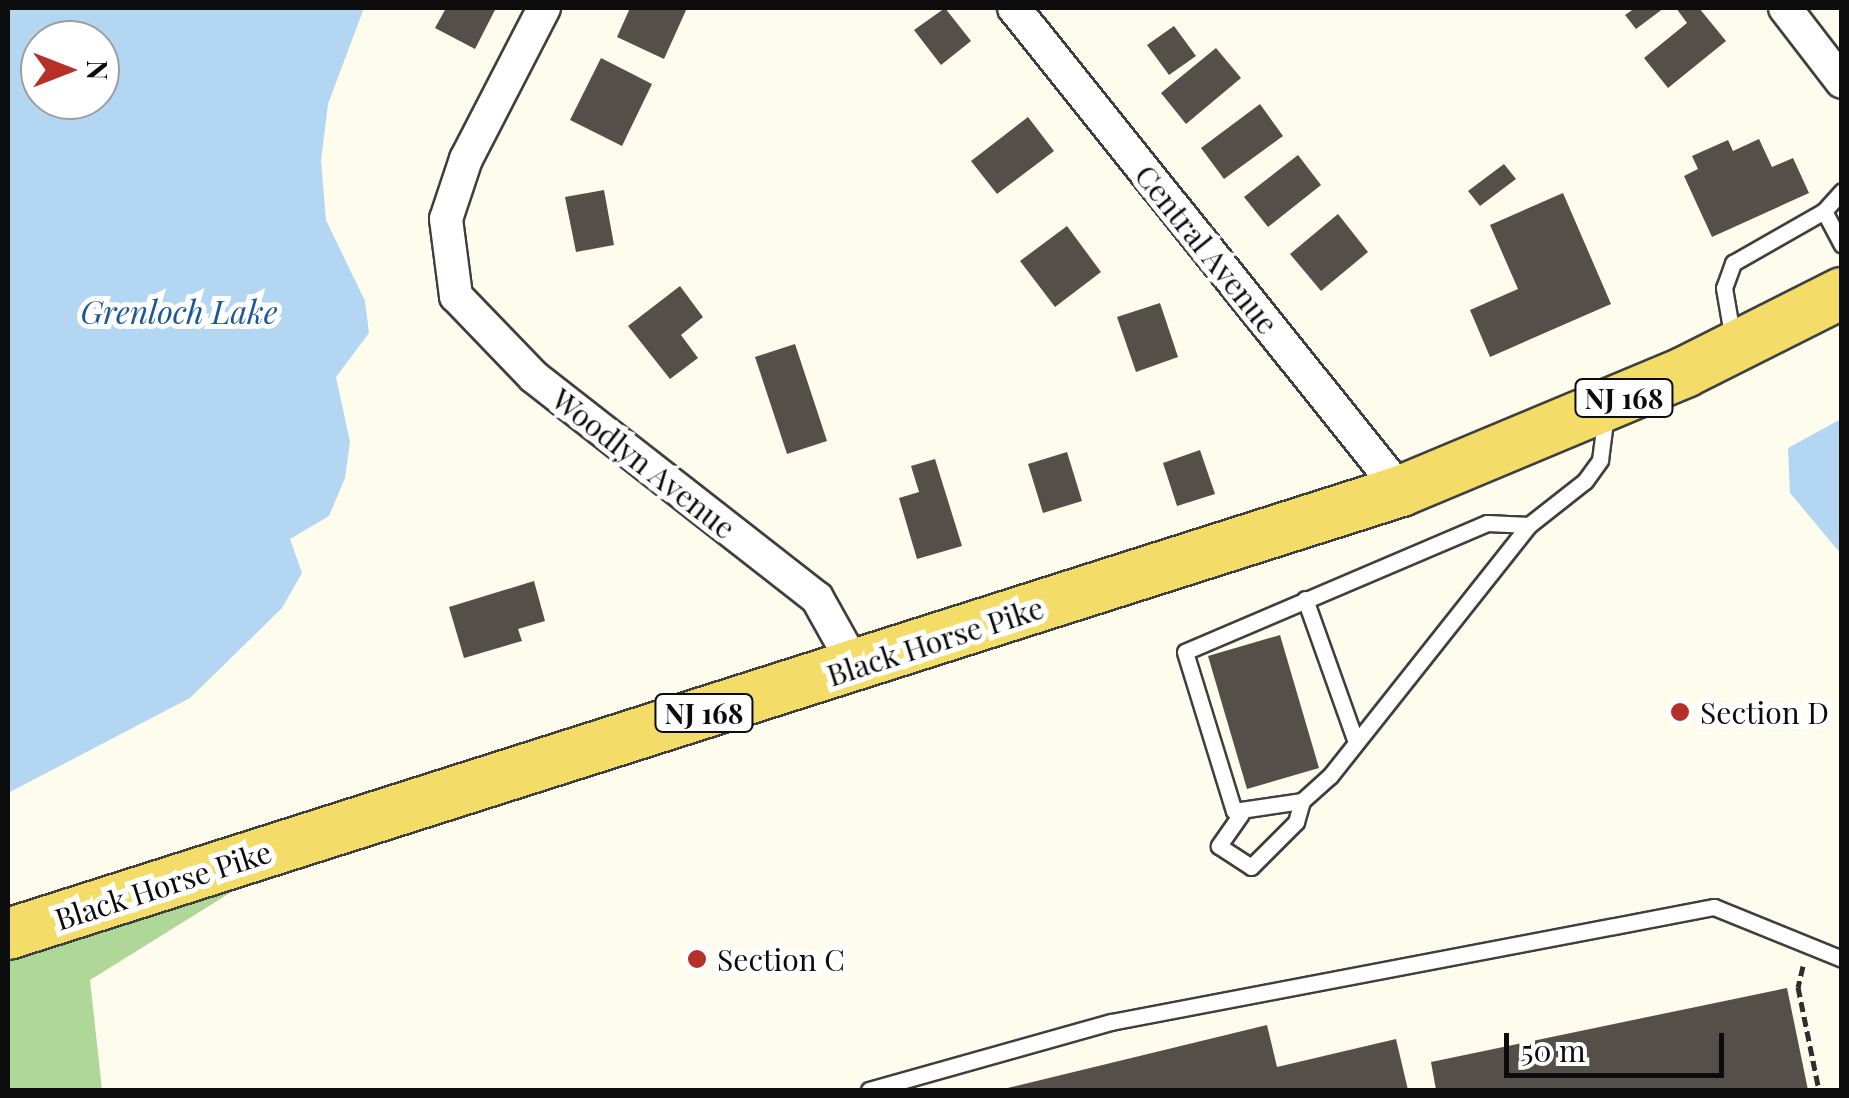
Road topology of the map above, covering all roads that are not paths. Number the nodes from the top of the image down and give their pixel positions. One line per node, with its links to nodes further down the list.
1 (544, 8): 14 (street, Woodlyn Avenue)
2 (1014, 8): 11 (street, Central Avenue)
3 (1785, 8): 4 (street)
4 (1842, 82)
5 (1842, 191): 6 (lane)
6 (1824, 211): 7 (lane); 9 (lane)
7 (1842, 246)
8 (1842, 294): 9 (main road, Black Horse Pike / NJ 168)
9 (1735, 348): 10 (main road, Black Horse Pike / NJ 168)
10 (1607, 405): 11 (main road, Black Horse Pike / NJ 168); 12 (lane)
11 (1401, 491): 14 (main road, Black Horse Pike / NJ 168)
12 (1529, 525): 13 (lane); 15 (lane)
13 (1302, 600): 15 (lane); 17 (lane)
14 (854, 666): 18 (main road, Black Horse Pike / NJ 168)
15 (1356, 742): 16 (lane)
16 (1302, 801): 17 (lane); 17 (lane)
17 (1241, 814)
18 (8, 934)
19 (1842, 959): 20 (lane)
20 (869, 1090)

